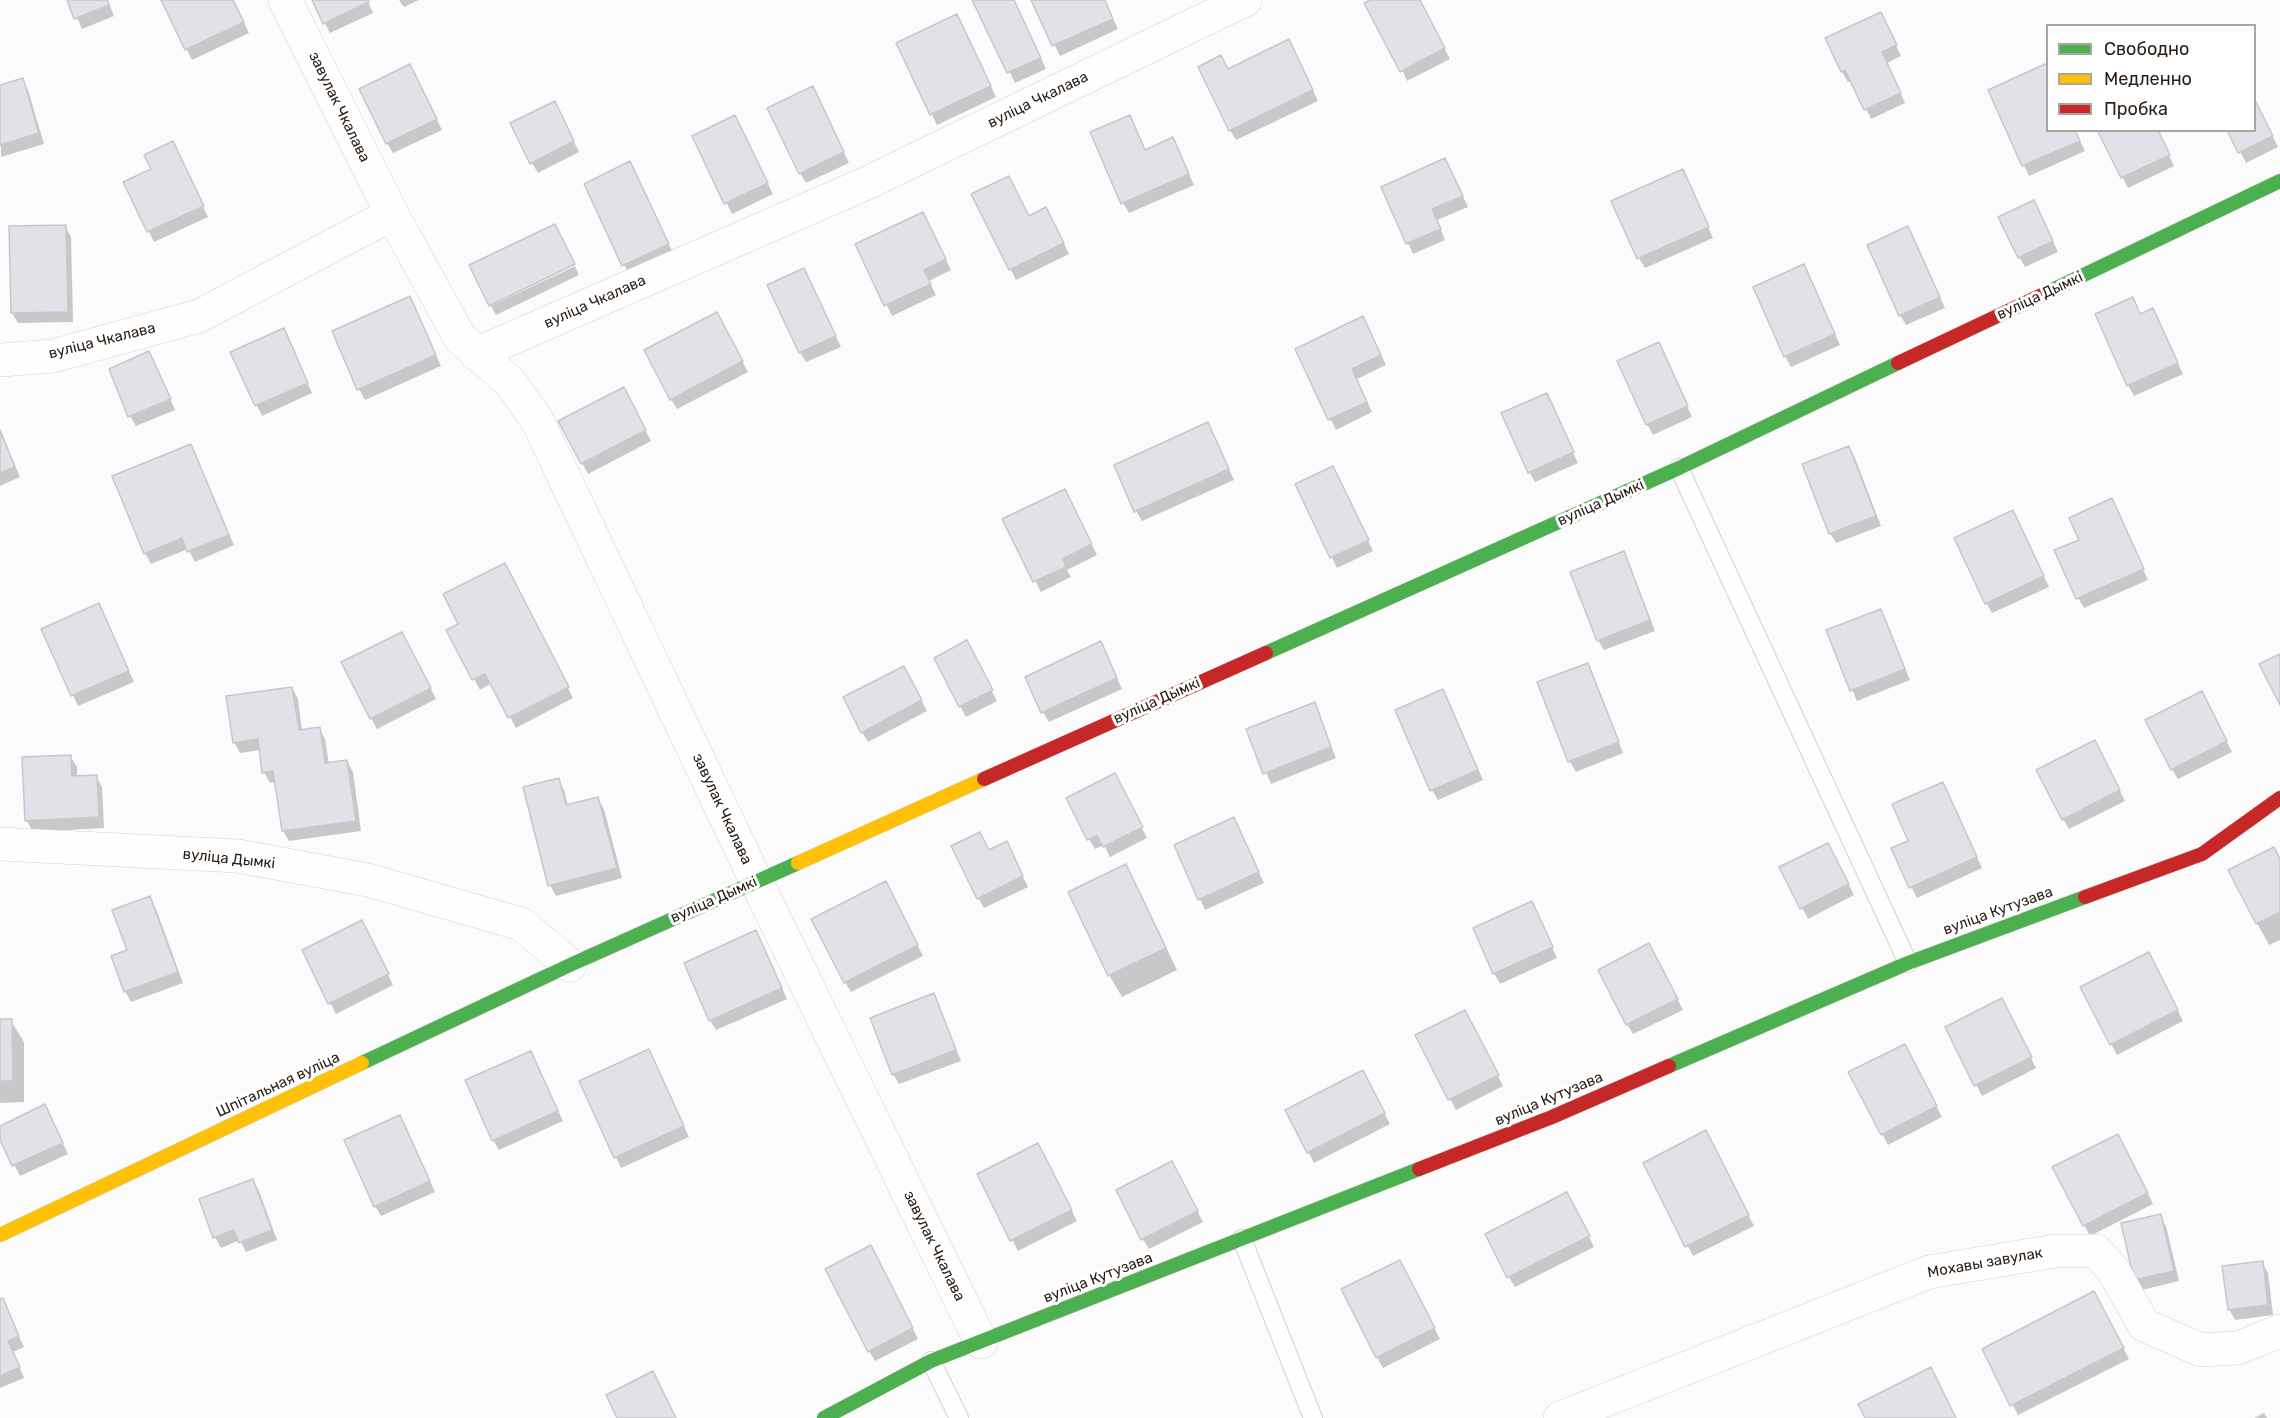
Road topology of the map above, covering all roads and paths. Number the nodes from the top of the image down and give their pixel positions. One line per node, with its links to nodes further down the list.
1 (285, 0): 4 (street, завулак Чкалава)
2 (1245, 0): 5 (street, вуліца Чкалава)
3 (2280, 182): 7 (main road, вуліца Дымкі)
4 (392, 214): 5 (street); 6 (street, вуліца Чкалава)
5 (476, 354): 10 (street, завулак Чкалава)
6 (0, 360)
7 (1679, 468): 10 (main road, вуліца Дымкі); 11 (lane)
8 (2280, 798): 11 (main road, вуліца Кутузава)
9 (0, 844): 12 (street, вуліца Дымкі)
10 (756, 880): 12 (main road, вуліца Дымкі); 16 (street, завулак Чкалава)
11 (1908, 963): 14 (main road, вуліца Кутузава)
12 (570, 965): 13 (main road, Шпітальная вуліца)
13 (0, 1235)
14 (1242, 1239): 16 (main road, вуліца Кутузава); 20 (lane)
15 (2280, 1331): 21 (street, Мохавы завулак)
16 (981, 1342): 17 (main road, вуліца Кутузава)
17 (931, 1361): 18 (main road, вуліца Кутузава); 19 (lane)
18 (824, 1418)
19 (958, 1418)
20 (1313, 1418)
21 (1560, 1418)

